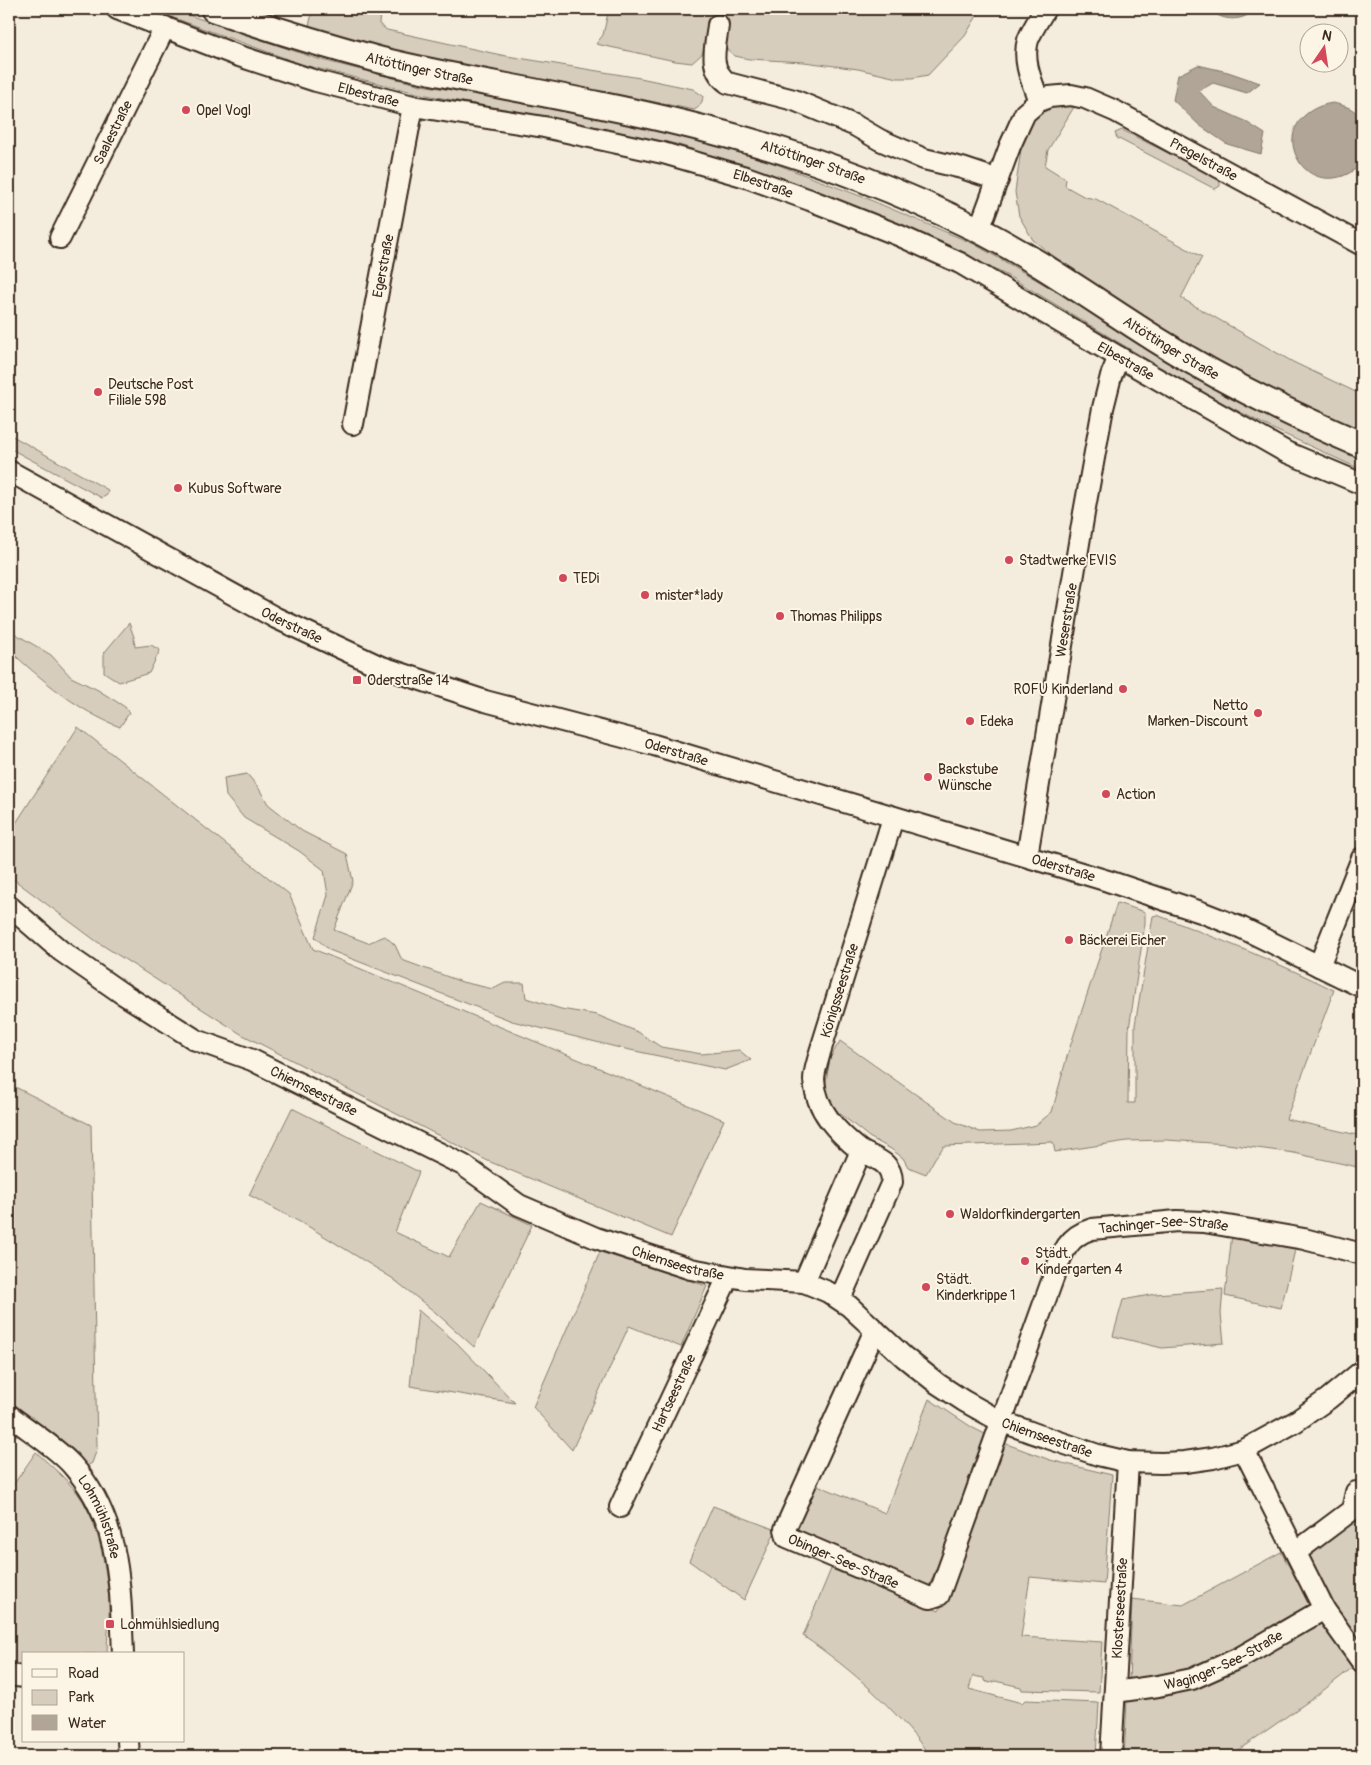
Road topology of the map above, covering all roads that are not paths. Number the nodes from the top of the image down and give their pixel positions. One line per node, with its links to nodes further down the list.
1 (117, 9): 5 (street, Elbestraße)
2 (214, 9): 9 (main road, Altöttinger Straße)
3 (1045, 9): 6 (street)
4 (718, 25): 8 (street)
5 (165, 27): 7 (street, Elbestraße); 10 (street, Saalestraße)
6 (1039, 101): 8 (street); 11 (street, Pregelstraße)
7 (413, 106): 12 (street, Elbestraße); 13 (street, Egerstraße)
8 (998, 180): 9 (street)
9 (979, 230): 14 (main road, Altöttinger Straße)
10 (60, 238)
11 (1362, 245)
12 (1119, 357): 16 (street, Elbestraße); 18 (street, Weserstraße)
13 (353, 424)
14 (1362, 445)
15 (9, 471): 17 (street, Oderstraße)
16 (1362, 484)
17 (893, 818): 18 (street, Oderstraße); 23 (street, Königsseestraße)
18 (1027, 856): 21 (street, Oderstraße)
19 (1362, 858): 21 (street)
20 (9, 906): 25 (street, Chiemseestraße)
21 (1319, 966): 22 (street, Oderstraße)
22 (1362, 986)
23 (861, 1151): 26 (street); 27 (street, Königsseestraße)
24 (1362, 1254): 31 (street, Tachinger-See-Straße)
25 (728, 1277): 26 (street, Chiemseestraße); 35 (street, Hartseestraße)
26 (804, 1282): 27 (street, Chiemseestraße)
27 (840, 1299): 28 (street, Chiemseestraße)
28 (875, 1330): 31 (street, Chiemseestraße); 31 (street, Obinger-See-Straße)
29 (1362, 1371): 32 (street, Chiemseestraße)
30 (9, 1416): 38 (street, Lohmühlstraße)
31 (1000, 1421): 33 (street, Chiemseestraße)
32 (1244, 1450): 33 (street, Chiemseestraße); 36 (street)
33 (1128, 1462): 42 (street, Klosterseestraße)
34 (1356, 1492): 36 (street)
35 (620, 1507)
36 (1296, 1552): 37 (street)
37 (1324, 1609): 39 (street); 42 (street, Waginger-See-Straße)
38 (124, 1652)
39 (1362, 1662)
40 (9, 1675): 41 (street)
41 (22, 1677)
42 (1115, 1692): 45 (street, Klosterseestraße)
43 (128, 1742): 44 (street)
44 (129, 1756)
45 (1111, 1756)

